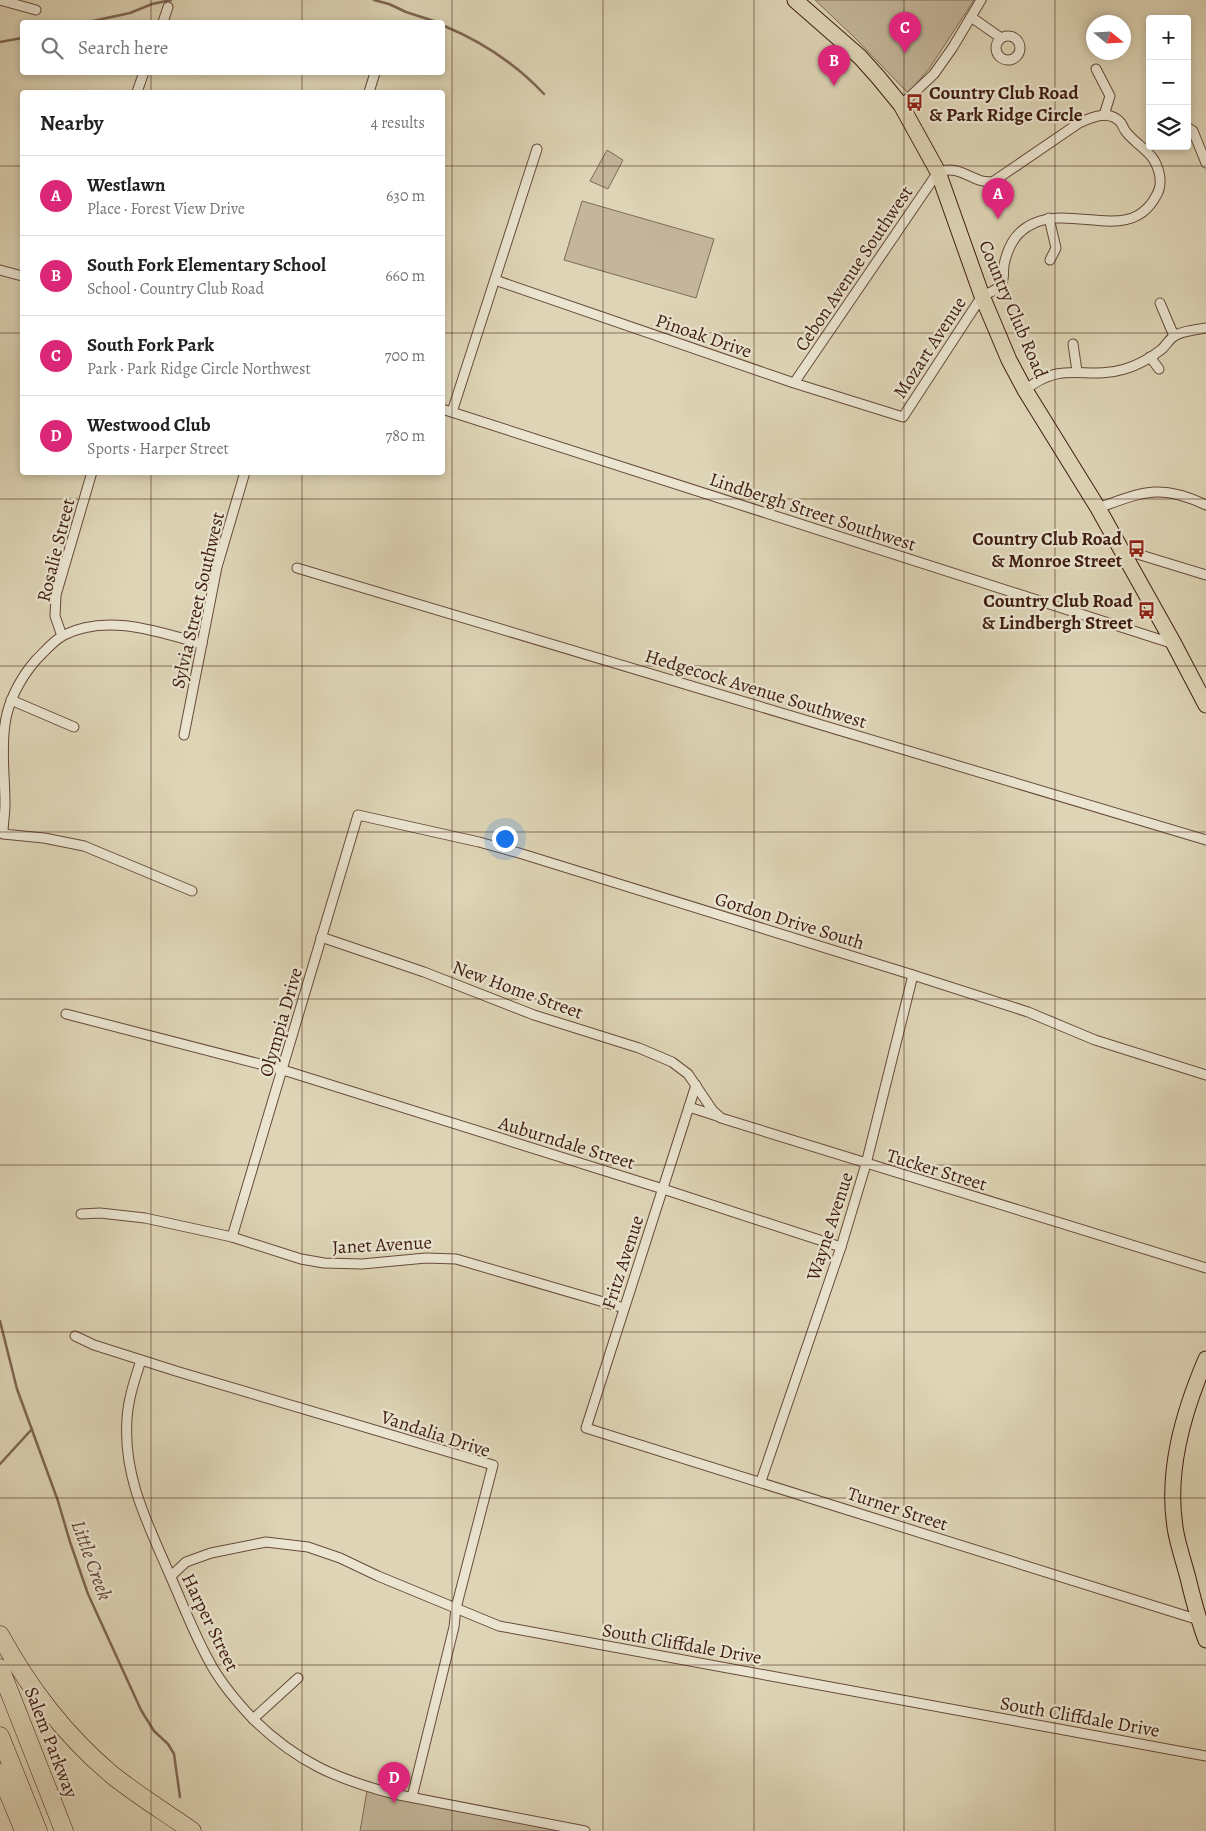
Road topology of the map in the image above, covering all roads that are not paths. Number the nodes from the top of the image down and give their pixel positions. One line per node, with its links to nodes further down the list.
1 (0, 0): 5 (street)
2 (795, 0): 14 (main road, Country Club Road)
3 (981, 0): 6 (street)
4 (168, 7): 7 (street)
5 (36, 10)
6 (971, 17): 8 (street); 14 (street)
7 (163, 20)
8 (1001, 38)
9 (1096, 69): 15 (street)
10 (143, 75): 12 (street)
11 (374, 75): 13 (street)
12 (138, 90)
13 (370, 90)
14 (901, 105): 21 (main road, Country Club Road)
15 (1104, 115): 17 (street); 21 (street)
16 (1191, 129): 20 (street)
17 (1146, 145)
18 (537, 149): 26 (street)
19 (1149, 150): 22 (street)
20 (1206, 163)
21 (938, 172): 27 (main road, Country Club Road); 35 (street, Cebon Avenue Southwest)
22 (1049, 218): 23 (street); 27 (street)
23 (1050, 260)
24 (0, 270): 25 (street)
25 (20, 275)
26 (495, 280): 35 (street, Pinoak Drive); 38 (street)
27 (982, 296): 36 (main road, Country Club Road); 39 (street, Mozart Avenue)
28 (1160, 303): 30 (street)
29 (1206, 328): 30 (street)
30 (1174, 336): 32 (street)
31 (1073, 344): 34 (street)
32 (1150, 357): 33 (street); 34 (street)
33 (1159, 369)
34 (1077, 371): 36 (street)
35 (794, 383): 39 (street, Pinoak Drive)
36 (1025, 390): 43 (main road, Country Club Road)
37 (445, 410): 38 (street, Lindbergh Street Southwest)
38 (452, 412): 49 (street, Lindbergh Street Southwest)
39 (903, 417)
40 (91, 475): 47 (street, Rosalie Street)
41 (243, 475): 48 (street, Sylvia Street Southwest)
42 (1206, 505): 43 (street)
43 (1098, 508): 44 (main road, Country Club Road)
44 (1121, 549): 46 (street); 49 (main road, Country Club Road)
45 (297, 568): 55 (street, Hedgecock Avenue Southwest)
46 (1206, 575)
47 (62, 636): 48 (street); 50 (street)
48 (202, 644): 53 (street, Sylvia Street Southwest)
49 (1174, 644): 51 (main road, Country Club Road)
50 (11, 700): 52 (street); 56 (street)
51 (1206, 705)
52 (74, 727)
53 (184, 735)
54 (358, 815): 57 (street, Olympia Drive); 58 (street, Gordon Drive South)
55 (1206, 840)
56 (192, 891)
57 (321, 937): 60 (street, Olympia Drive); 62 (street, New Home Street)
58 (913, 975): 61 (street, Gordon Drive South); 65 (street, Wayne Avenue)
59 (66, 1014): 60 (street, Auburndale Street)
60 (283, 1070): 66 (street, Auburndale Street); 68 (street, Olympia Drive)
61 (1206, 1075)
62 (696, 1085): 63 (street); 64 (street)
63 (689, 1107): 64 (street, Tucker Street); 66 (street, Fritz Avenue)
64 (721, 1118): 65 (street, Tucker Street)
65 (866, 1164): 69 (street, Wayne Avenue); 70 (street, Tucker Street)
66 (663, 1189): 69 (street, Auburndale Street); 71 (street, Fritz Avenue)
67 (81, 1214): 68 (street, Janet Avenue)
68 (232, 1238): 71 (street, Janet Avenue)
69 (840, 1247): 76 (street, Wayne Avenue)
70 (1206, 1268)
71 (624, 1308): 75 (street, Fritz Avenue)
72 (75, 1336): 74 (street, Vandalia Drive)
73 (1206, 1359): 79 (main road)
74 (141, 1360): 77 (street, Harper Street); 78 (street, Vandalia Drive)
75 (586, 1428): 76 (street, Turner Street)
76 (761, 1481): 79 (street, Turner Street)
77 (171, 1576): 78 (street, South Cliffdale Drive); 84 (street, Harper Street)
78 (456, 1608): 86 (street, South Cliffdale Drive); 88 (street, Vandalia Drive)
79 (1199, 1620): 81 (main road)
80 (0, 1636): 92 (highway)
81 (1206, 1640)
82 (0, 1668): 91 (highway, Salem Parkway)
83 (298, 1678): 84 (street)
84 (253, 1719): 88 (street, Harper Street)
85 (0, 1736): 90 (highway)
86 (1206, 1756)
87 (0, 1773): 89 (highway)
88 (412, 1797): 93 (street, Harper Street)
89 (24, 1831)
90 (38, 1831)
91 (64, 1831)
92 (192, 1831)
93 (585, 1831)

